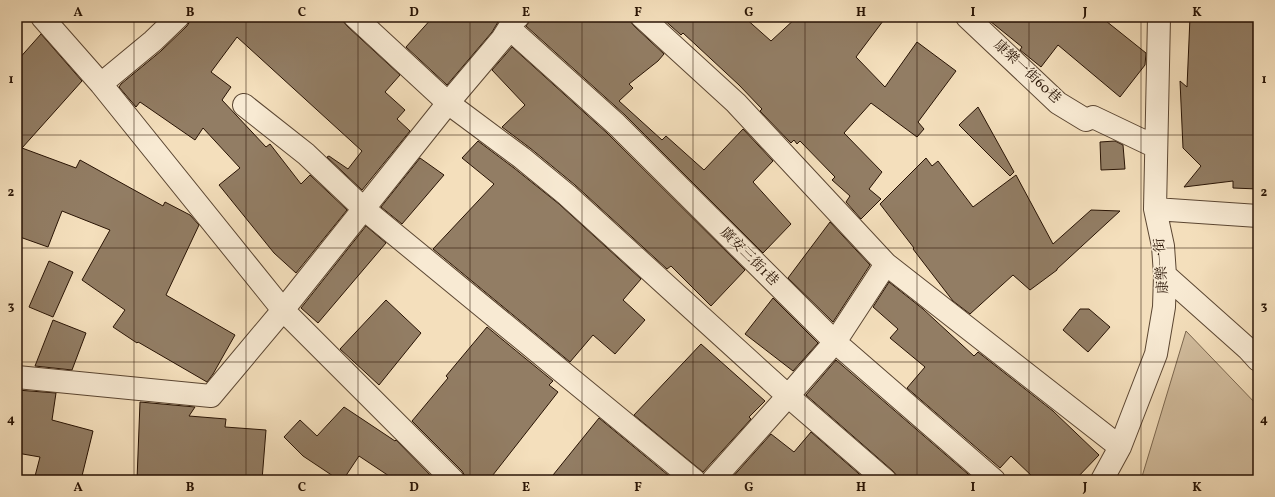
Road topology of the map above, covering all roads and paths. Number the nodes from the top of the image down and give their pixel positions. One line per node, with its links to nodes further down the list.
1 (42, 17): 8 (street)
2 (178, 17): 8 (street)
3 (355, 17): 9 (street)
4 (642, 17): 15 (street)
5 (967, 17): 11 (street, 康樂一街60巷)
6 (1159, 17): 11 (street, 康樂一街)
7 (514, 23): 9 (street); 18 (street, 廣安三街1巷)
8 (101, 84): 17 (street)
9 (448, 103): 12 (street); 21 (street)
10 (244, 104): 12 (street)
11 (1156, 147): 13 (street, 康樂一街)
12 (364, 209): 17 (street); 24 (street)
13 (1155, 209): 14 (street); 16 (street, 康樂一街)
14 (1258, 216)
15 (886, 264): 18 (street); 22 (street)
16 (1165, 275): 19 (street); 22 (street, 康樂一街)
17 (282, 310): 20 (street); 23 (street)
18 (834, 342): 21 (street); 27 (street, 廣安三街1巷)
19 (1258, 360)
20 (17, 377)
21 (788, 396): 25 (street); 26 (street)
22 (1120, 447): 28 (street, 康樂一街)
23 (453, 480)
24 (694, 480)
25 (713, 480)
26 (885, 480)
27 (994, 480)
28 (1102, 480)

